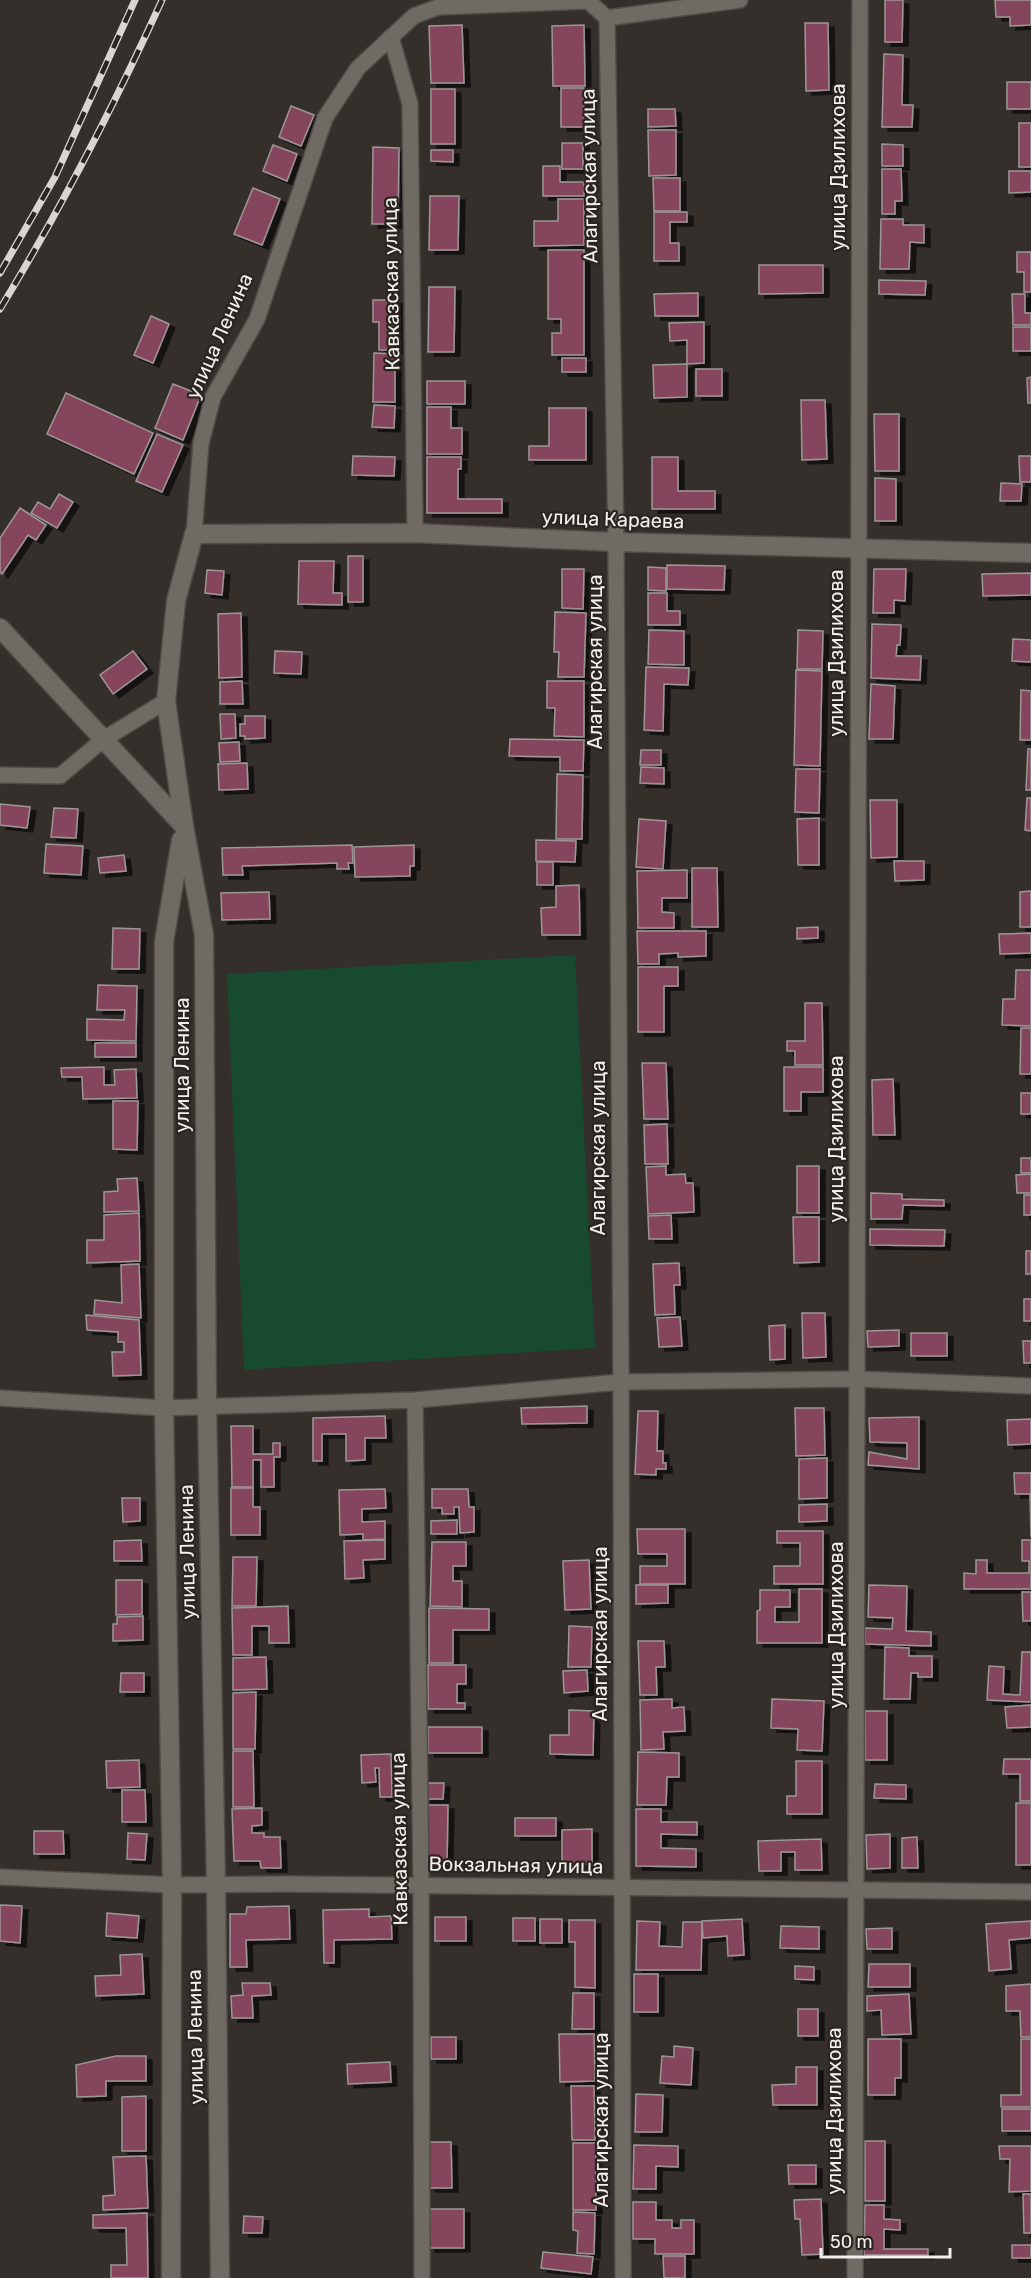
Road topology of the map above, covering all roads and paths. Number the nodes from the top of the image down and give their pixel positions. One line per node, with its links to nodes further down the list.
1 (740, 0): 3 (street)
2 (860, 0): 8 (street, улица Дзилихова)
3 (607, 18): 4 (street, улица Ленина); 7 (street, Алагирская улица)
4 (391, 37): 5 (street, Кавказская улица); 6 (street, улица Ленина)
5 (415, 533): 6 (street, улица Караева); 7 (street, улица Караева)
6 (194, 534): 11 (street, улица Ленина)
7 (616, 542): 8 (street, улица Караева); 16 (street, Алагирская улица)
8 (857, 549): 9 (street, улица Караева); 15 (street, улица Дзилихова)
9 (1031, 553)
10 (0, 628): 12 (street)
11 (166, 701): 12 (street); 14 (street, улица Ленина)
12 (104, 739): 13 (street); 14 (street)
13 (0, 776)
14 (184, 826): 20 (street, улица Ленина); 21 (street, улица Ленина)
15 (857, 1379): 16 (street); 17 (street); 27 (street, улица Дзилихова)
16 (621, 1383): 19 (street); 26 (street, Алагирская улица)
17 (1031, 1386)
18 (0, 1398): 21 (street)
19 (415, 1400): 20 (street); 25 (street, Кавказская улица)
20 (207, 1406): 21 (street); 24 (street, улица Ленина)
21 (164, 1408): 23 (street, улица Ленина)
22 (0, 1877): 23 (street, Вокзальная улица)
23 (172, 1885): 24 (street, Вокзальная улица); 29 (street, улица Ленина)
24 (216, 1885): 25 (street, Вокзальная улица); 30 (street, улица Ленина)
25 (421, 1885): 26 (street, Вокзальная улица); 31 (street, Кавказская улица)
26 (621, 1887): 27 (street, Вокзальная улица); 32 (street, Алагирская улица)
27 (856, 1890): 28 (street, Вокзальная улица); 33 (street, улица Дзилихова)
28 (1031, 1892)
29 (171, 2278)
30 (220, 2278)
31 (423, 2278)
32 (623, 2278)
33 (855, 2278)

